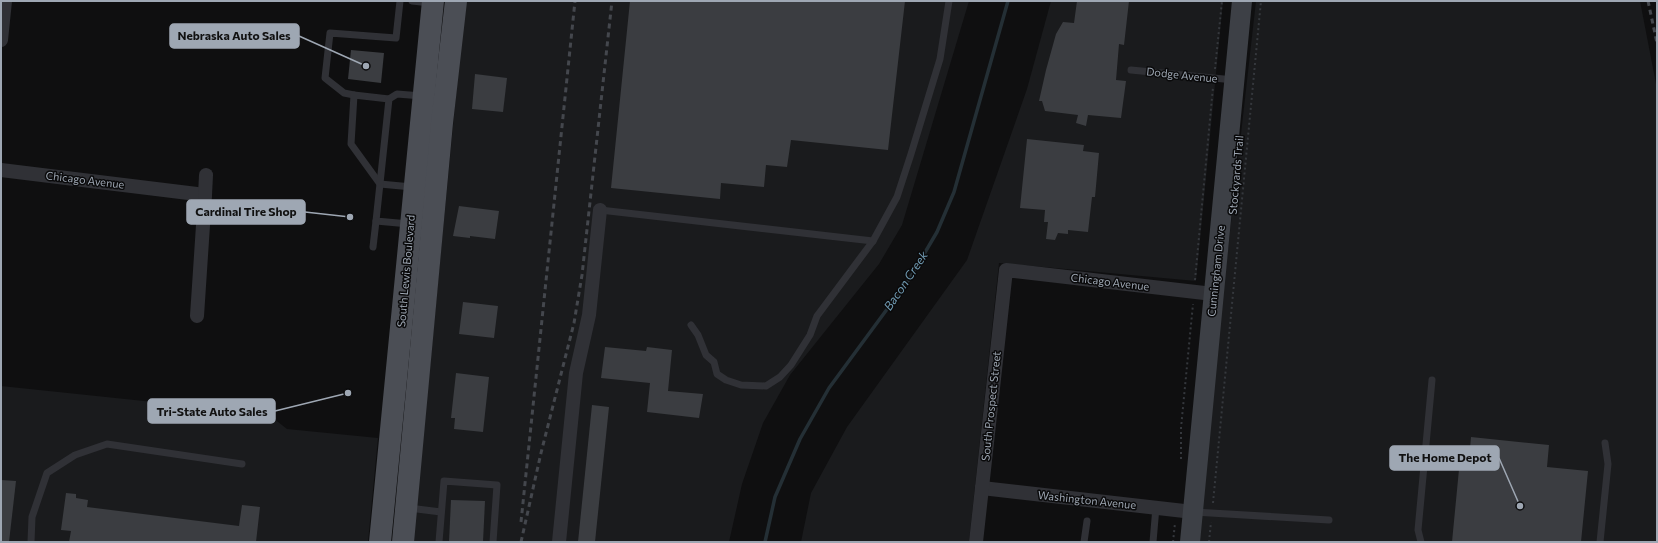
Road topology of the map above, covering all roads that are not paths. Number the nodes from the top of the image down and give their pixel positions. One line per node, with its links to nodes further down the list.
1 (5, 1): 7 (street)
2 (400, 1): 10 (lane)
3 (456, 1): 31 (main road, South Lewis Boulevard)
4 (949, 1): 21 (lane)
5 (1242, 1): 9 (street, Cunningham Drive)
6 (422, 2): 11 (main road, South Lewis Boulevard)
7 (1, 40)
8 (1131, 70): 9 (lane, Dodge Avenue)
9 (1234, 80): 24 (street, Cunningham Drive)
10 (354, 95): 12 (lane); 15 (lane)
11 (423, 96): 12 (lane); 16 (main road, South Lewis Boulevard)
12 (389, 99): 15 (lane)
13 (1, 170): 17 (street, Chicago Avenue)
14 (206, 175): 17 (street)
15 (380, 184): 16 (lane); 19 (lane)
16 (414, 188): 20 (main road, South Lewis Boulevard)
17 (205, 195): 25 (street)
18 (600, 210): 21 (lane); 42 (street)
19 (376, 221): 20 (lane); 22 (lane)
20 (411, 224): 38 (main road, South Lewis Boulevard)
21 (873, 241): 26 (lane)
22 (373, 248)
23 (1006, 270): 24 (street, Chicago Avenue); 30 (street, South Prospect Street)
24 (1213, 294): 33 (street, Cunningham Drive)
25 (196, 316)
26 (691, 325)
27 (1432, 380): 47 (lane)
28 (1606, 443): 48 (lane)
29 (242, 464): 37 (lane)
30 (982, 488): 32 (street, Washington Avenue); 43 (street, South Prospect Street)
31 (407, 507): 34 (lane); 39 (main road, South Lewis Boulevard)
32 (1156, 507): 33 (street, Washington Avenue); 45 (lane)
33 (1193, 511): 35 (lane); 46 (street, Cunningham Drive)
34 (441, 512): 40 (lane); 41 (lane)
35 (1329, 520)
36 (1087, 521): 44 (lane)
37 (31, 542)
38 (380, 542)
39 (403, 542)
40 (439, 542)
41 (493, 542)
42 (559, 542)
43 (976, 542)
44 (1084, 542)
45 (1153, 542)
46 (1190, 542)
47 (1421, 542)
48 (1600, 542)

